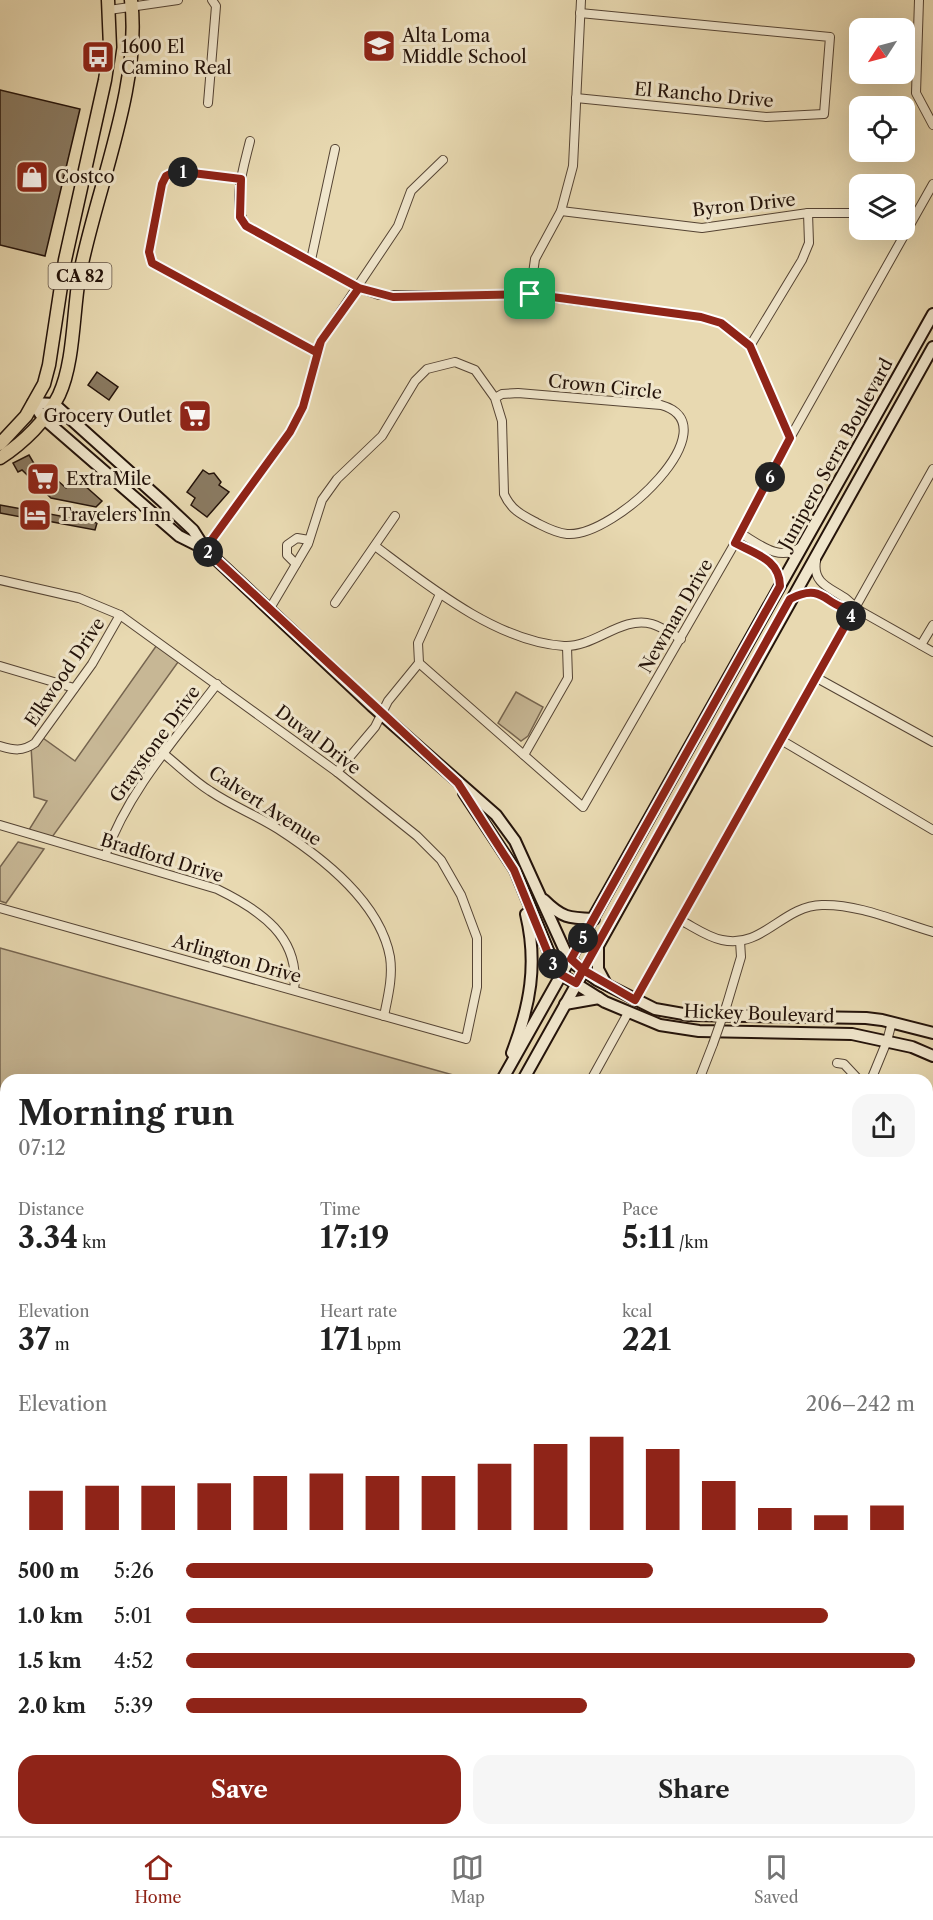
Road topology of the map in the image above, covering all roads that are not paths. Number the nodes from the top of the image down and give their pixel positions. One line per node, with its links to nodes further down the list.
1 (178, 0): 5 (street)
2 (212, 0): 9 (street)
3 (581, 0): 7 (street)
4 (919, 0): 10 (street)
5 (131, 4): 6 (street); 30 (main road, CA 82)
6 (109, 5): 29 (main road, CA 82)
7 (580, 13): 8 (street); 8 (street, El Rancho Drive)
8 (576, 98): 17 (street)
9 (208, 103)
10 (933, 125)
11 (250, 141): 14 (street)
12 (334, 149): 21 (street)
13 (443, 159): 22 (street)
14 (241, 179): 21 (street); 27 (street)
15 (933, 184): 16 (street, Newman Drive)
16 (915, 210)
17 (561, 211): 18 (street, Byron Drive); 23 (street)
18 (808, 213): 19 (street, Byron Drive); 25 (street)
19 (849, 213)
20 (898, 240): 32 (street, Newman Drive)
21 (311, 260): 22 (street)
22 (359, 288): 23 (street); 27 (street)
23 (530, 294): 25 (street)
24 (933, 314): 40 (main road, Junipero Serra Boulevard)
25 (750, 346): 32 (street)
26 (933, 347): 43 (main road, Junipero Serra Boulevard)
27 (316, 352): 42 (street)
28 (495, 398): 28 (street, Crown Circle); 38 (street, Crown Circle)
29 (33, 403): 30 (main road); 31 (main road, Hickey Boulevard); 33 (main road, CA 82)
30 (54, 404): 31 (main road, CA 82); 42 (main road, Hickey Boulevard)
31 (43, 418): 34 (main road, CA 82); 42 (main road, Hickey Boulevard)
32 (790, 438): 37 (street, Newman Drive)
33 (0, 444)
34 (0, 458)
35 (933, 470): 50 (street)
36 (395, 516): 41 (street)
37 (740, 533): 39 (street, Newman Drive); 40 (street)
38 (309, 540): 44 (street, Crown Circle); 44 (street)
39 (735, 543): 46 (street); 54 (street, Newman Drive)
40 (803, 545): 46 (main road, Junipero Serra Boulevard)
41 (375, 546): 47 (street); 49 (street)
42 (205, 549): 51 (main road, Hickey Boulevard)
43 (817, 554): 48 (main road, Junipero Serra Boulevard); 50 (street)
44 (296, 564): 51 (street, Crown Circle)
45 (0, 580): 52 (street, Duval Drive)
46 (780, 586): 77 (main road, Junipero Serra Boulevard)
47 (440, 594): 56 (street); 58 (street)
48 (790, 599): 50 (street); 81 (main road, Junipero Serra Boulevard)
49 (335, 603)
50 (855, 608): 55 (street); 60 (street)
51 (269, 610): 63 (main road, Hickey Boulevard)
52 (120, 615): 61 (street, Duval Drive); 62 (street, Elkwood Drive)
53 (933, 625): 55 (street)
54 (681, 639): 56 (street); 68 (street, Newman Drive)
55 (921, 645): 57 (street)
56 (567, 647): 68 (street)
57 (933, 652)
58 (419, 663): 63 (street); 68 (street, Newman Drive)
59 (0, 666): 62 (street)
60 (817, 678): 64 (street); 65 (street)
61 (217, 684): 67 (street, Graystone Drive); 69 (street, Duval Drive)
62 (74, 688): 66 (street, Elkwood Drive)
63 (382, 713): 69 (street); 70 (main road, Hickey Boulevard)
64 (781, 740): 72 (street); 78 (street)
65 (933, 742)
66 (0, 746)
67 (164, 754): 73 (street, Graystone Drive); 92 (street, Calvert Avenue)
68 (524, 755)
69 (337, 772): 95 (street, Duval Drive)
70 (458, 783): 74 (main road, Hickey Boulevard); 75 (main road, Hickey Boulevard)
71 (0, 825): 73 (street, Bradford Drive)
72 (933, 830)
73 (105, 856): 87 (street, Bradford Drive)
74 (522, 884): 84 (main road, Hickey Boulevard); 99 (main road)
75 (541, 897): 77 (main road); 82 (main road, Hickey Boulevard)
76 (0, 908): 87 (street, Arlington Drive)
77 (594, 919): 82 (main road, Junipero Serra Boulevard)
78 (680, 920): 80 (street); 89 (street)
79 (933, 932): 80 (street)
80 (740, 941): 103 (street, bridge)
81 (598, 944): 83 (main road, Junipero Serra Boulevard); 86 (main road)
82 (571, 959): 83 (main road, Hickey Boulevard); 84 (main road, Junipero Serra Boulevard)
83 (583, 970): 85 (main road, Junipero Serra Boulevard); 86 (main road, Hickey Boulevard)
84 (562, 975): 85 (main road, Hickey Boulevard); 100 (main road, Junipero Serra Boulevard)
85 (576, 983): 88 (main road, Hickey Boulevard); 90 (main road, Junipero Serra Boulevard)
86 (608, 986): 89 (main road, Hickey Boulevard)
87 (294, 990): 92 (street, Arlington Drive)
88 (599, 998): 90 (main road); 91 (main road, Hickey Boulevard)
89 (635, 1000): 93 (main road, Hickey Boulevard)
90 (565, 1004): 101 (main road, Junipero Serra Boulevard)
91 (628, 1013): 96 (main road, Hickey Boulevard); 102 (street)
92 (384, 1016): 95 (street, Arlington Drive)
93 (892, 1022): 94 (main road, Hickey Boulevard); 96 (street)
94 (933, 1034)
95 (466, 1040)
96 (887, 1041): 97 (main road, Hickey Boulevard); 105 (street)
97 (933, 1056)
98 (837, 1063): 104 (street)
99 (504, 1074)
100 (505, 1074)
101 (526, 1074)
102 (594, 1074)
103 (701, 1074)
104 (853, 1074)
105 (874, 1074)

